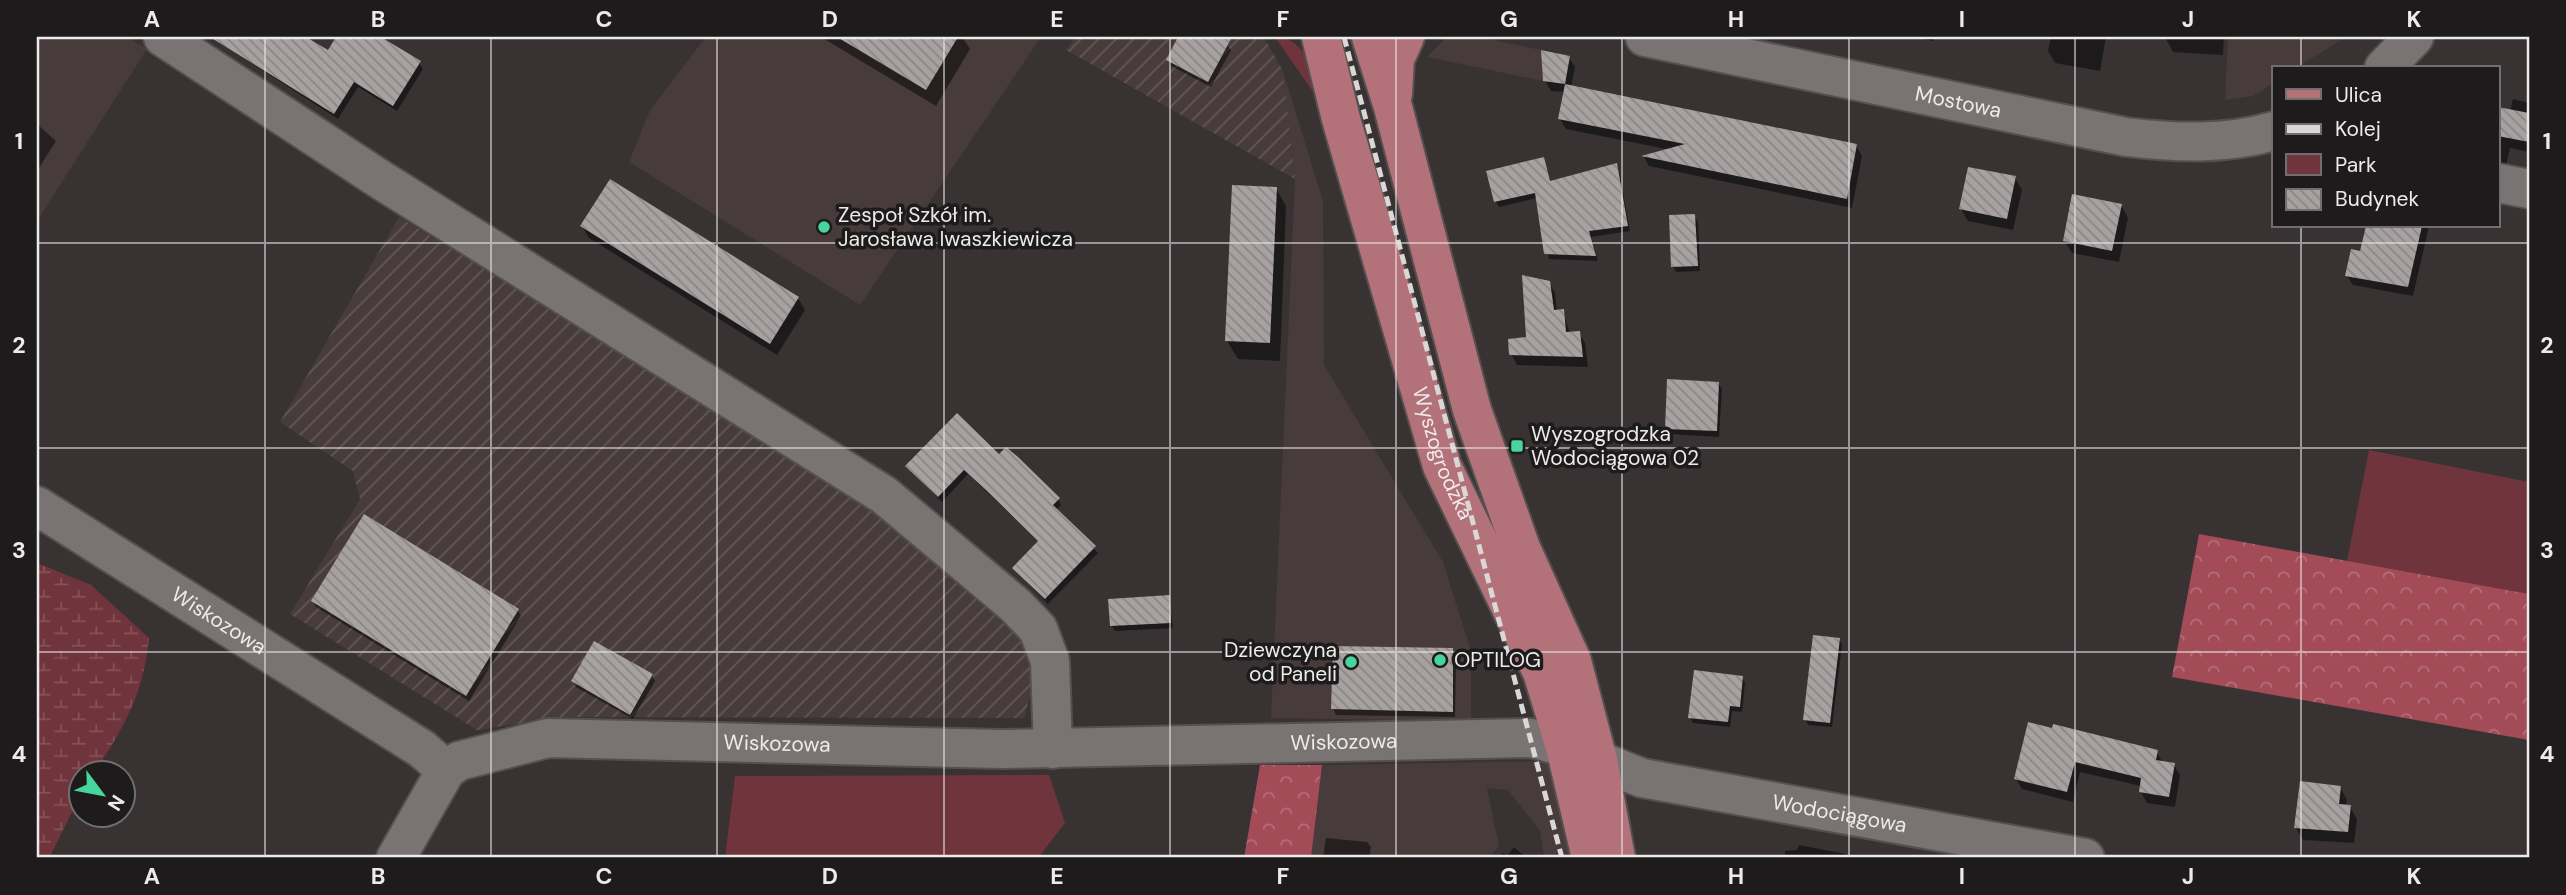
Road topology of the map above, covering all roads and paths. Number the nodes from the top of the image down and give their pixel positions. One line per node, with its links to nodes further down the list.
1 (163, 37): 13 (street)
2 (1321, 37): 14 (main road, Wyszogrodzka)
3 (1371, 37): 8 (main road, Wyszogrodzka)
4 (1405, 37): 8 (main road)
5 (1645, 37): 9 (street, Mostowa)
6 (2414, 37): 7 (street)
7 (2386, 66)
8 (1394, 107): 14 (main road, Wyszogrodzka)
9 (2272, 132)
10 (2500, 183): 11 (street)
11 (2529, 189)
12 (37, 506): 15 (street, Wiskozowa)
13 (1054, 749): 14 (street, Wiskozowa); 15 (street, Wiskozowa)
14 (1582, 753): 17 (main road, Wyszogrodzka); 18 (main road, Wyszogrodzka); 19 (street, Wodociągowa)
15 (446, 770): 16 (street)
16 (396, 858)
17 (1591, 858)
18 (1616, 858)
19 (2085, 858)

